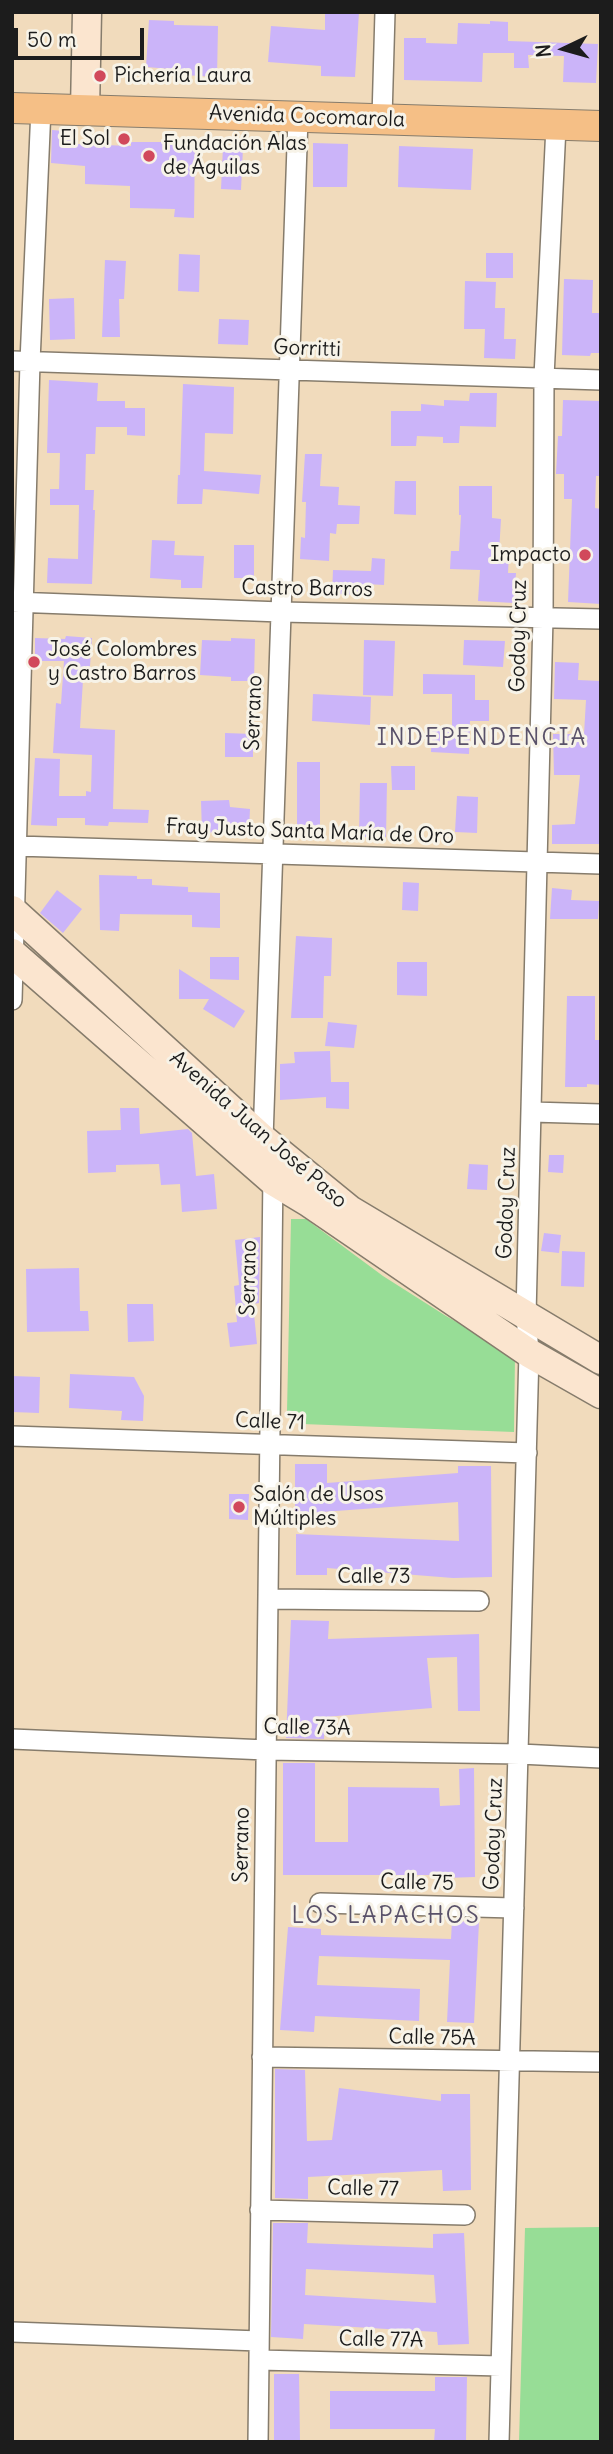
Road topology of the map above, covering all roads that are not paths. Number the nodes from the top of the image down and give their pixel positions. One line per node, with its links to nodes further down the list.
1 (87, 12): 4 (main road)
2 (385, 12): 6 (street)
3 (26, 108): 4 (main road, Avenida Cocomarola); 9 (street)
4 (85, 110): 5 (main road, Avenida Cocomarola)
5 (298, 117): 6 (main road, Avenida Cocomarola); 10 (street, Serrano)
6 (382, 118): 7 (main road, Avenida Cocomarola)
7 (556, 126): 8 (main road, Avenida Cocomarola); 11 (street, Godoy Cruz)
8 (601, 126)
9 (21, 361): 10 (street, Gorritti); 13 (street)
10 (289, 371): 11 (street, Gorritti); 14 (street, Serrano)
11 (544, 377): 12 (street, Gorritti); 15 (street, Godoy Cruz)
12 (601, 380)
13 (18, 602): 14 (street, Castro Barros); 17 (street)
14 (281, 612): 15 (street, Castro Barros); 18 (street, Serrano)
15 (543, 617): 16 (street, Castro Barros); 19 (street, Godoy Cruz)
16 (601, 619)
17 (17, 846): 18 (street, Fray Justo Santa María de Oro); 21 (street)
18 (272, 854): 19 (street, Fray Justo Santa María de Oro); 26 (street, Serrano)
19 (537, 862): 20 (street, Fray Justo Santa María de Oro); 24 (street, Godoy Cruz)
20 (601, 864)
21 (14, 912): 22 (street); 26 (main road, Avenida Juan José Paso)
22 (13, 953): 23 (street); 27 (main road, Avenida Juan José Paso)
23 (12, 1000)
24 (532, 1112): 25 (street); 28 (street, Godoy Cruz)
25 (601, 1114)
26 (263, 1139): 27 (street, Serrano); 28 (main road, Avenida Juan José Paso)
27 (273, 1181): 29 (main road, Avenida Juan José Paso); 33 (street, Serrano)
28 (526, 1315): 29 (street, Godoy Cruz); 30 (main road, Avenida Juan José Paso)
29 (529, 1353): 31 (main road, Avenida Juan José Paso); 34 (street, Godoy Cruz)
30 (601, 1360)
31 (601, 1394)
32 (12, 1436): 33 (street, Calle 71)
33 (270, 1444): 34 (street, Calle 71); 35 (street, Serrano)
34 (527, 1453): 39 (street, Godoy Cruz)
35 (269, 1599): 36 (street, Calle 73); 38 (street, Serrano)
36 (480, 1601)
37 (12, 1740): 38 (street, Calle 73A)
38 (266, 1750): 39 (street, Calle 73A); 43 (street, Serrano)
39 (520, 1754): 40 (street, Calle 73A); 42 (street, Godoy Cruz)
40 (601, 1758)
41 (320, 1903): 42 (street, Calle 75)
42 (513, 1908): 44 (street, Godoy Cruz)
43 (262, 2057): 44 (street, Calle 75A); 46 (street, Serrano)
44 (510, 2062): 45 (street, Calle 75A); 50 (street, Godoy Cruz)
45 (601, 2062)
46 (260, 2210): 47 (street, Calle 77); 49 (street, Serrano)
47 (465, 2214)
48 (12, 2332): 49 (street, Calle 77A)
49 (259, 2351): 50 (street, Calle 77A); 51 (street, Serrano)
50 (501, 2366): 52 (street, Godoy Cruz)
51 (258, 2442)
52 (499, 2442)

